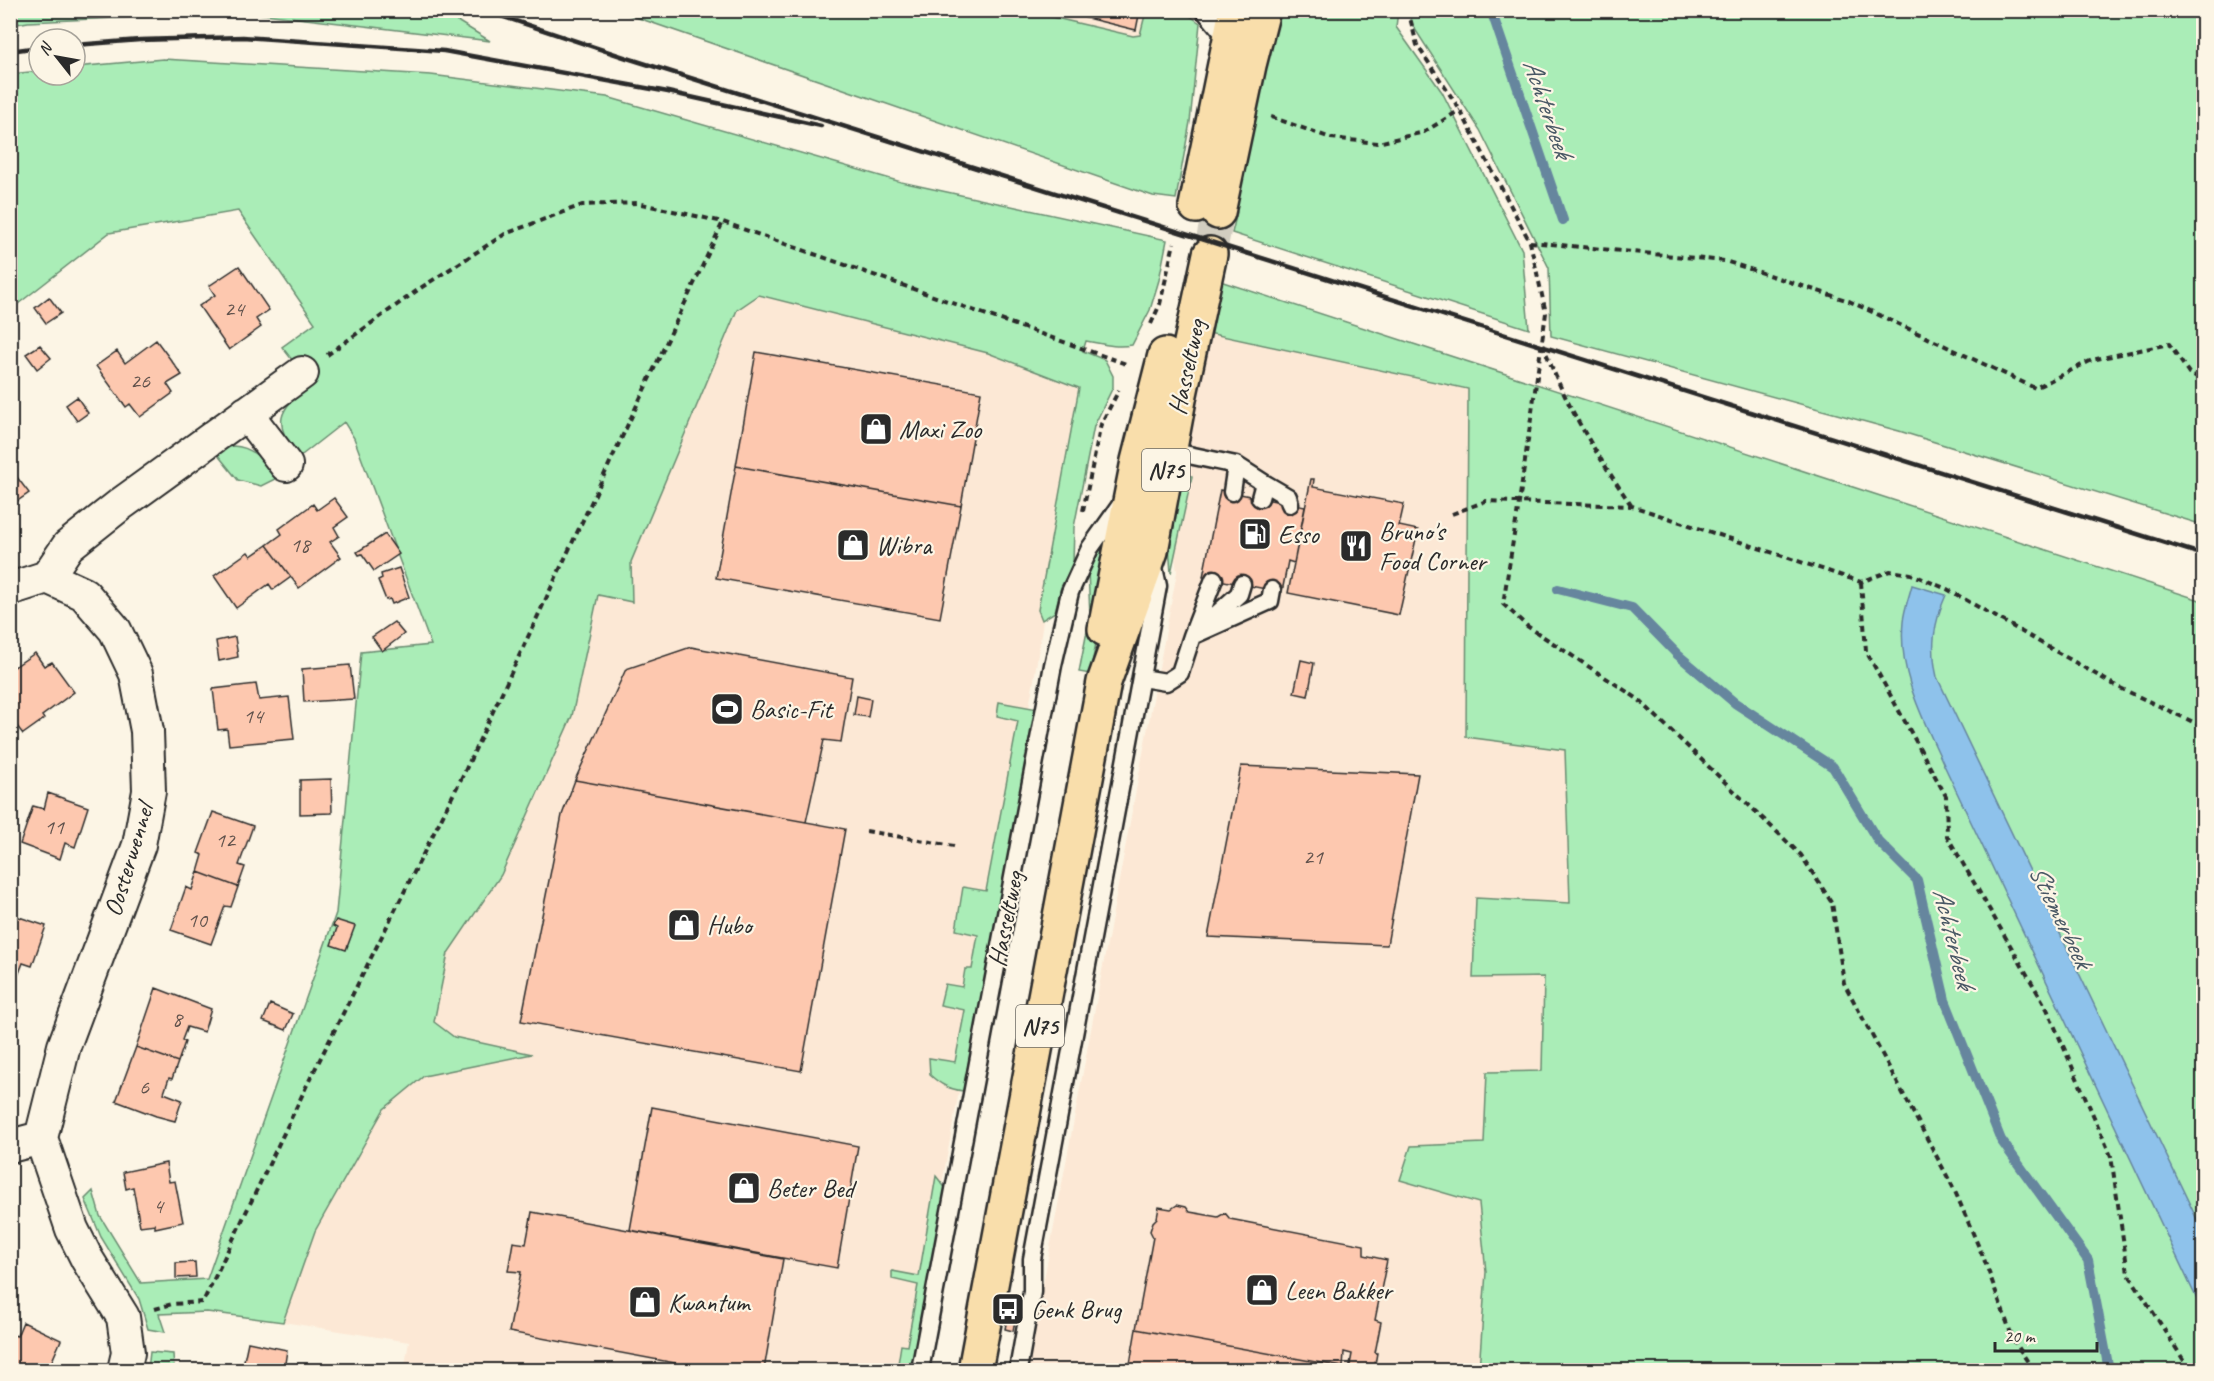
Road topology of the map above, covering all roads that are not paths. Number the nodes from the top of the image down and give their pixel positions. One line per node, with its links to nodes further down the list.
1 (1204, 10): 3 (lane)
2 (1263, 10): 3 (main road)
3 (1233, 26)
4 (302, 373): 5 (street)
5 (246, 413): 7 (street); 13 (street)
6 (1170, 451): 8 (lane); 9 (main road, Hasseltweg / N75); 12 (main road, Hasseltweg / N75)
7 (286, 465)
8 (1236, 465): 10 (lane); 11 (lane)
9 (1134, 484): 20 (main road, Hasseltweg / N75); 24 (lane, Hasseltweg)
10 (1232, 492)
11 (1290, 504)
12 (1151, 551): 19 (lane, Hasseltweg); 20 (main road, Hasseltweg / N75)
13 (47, 577): 16 (street); 21 (street, Oosterwennel)
14 (1214, 579): 18 (lane)
15 (1242, 584): 18 (lane)
16 (10, 589)
17 (1272, 590): 18 (lane)
18 (1192, 636): 19 (lane)
19 (1142, 678): 26 (lane, Hasseltweg)
20 (1104, 682): 25 (main road, Hasseltweg / N75)
21 (42, 1138): 22 (street); 23 (street)
22 (10, 1146)
23 (124, 1371)
24 (920, 1371)
25 (975, 1371)
26 (1018, 1371)

